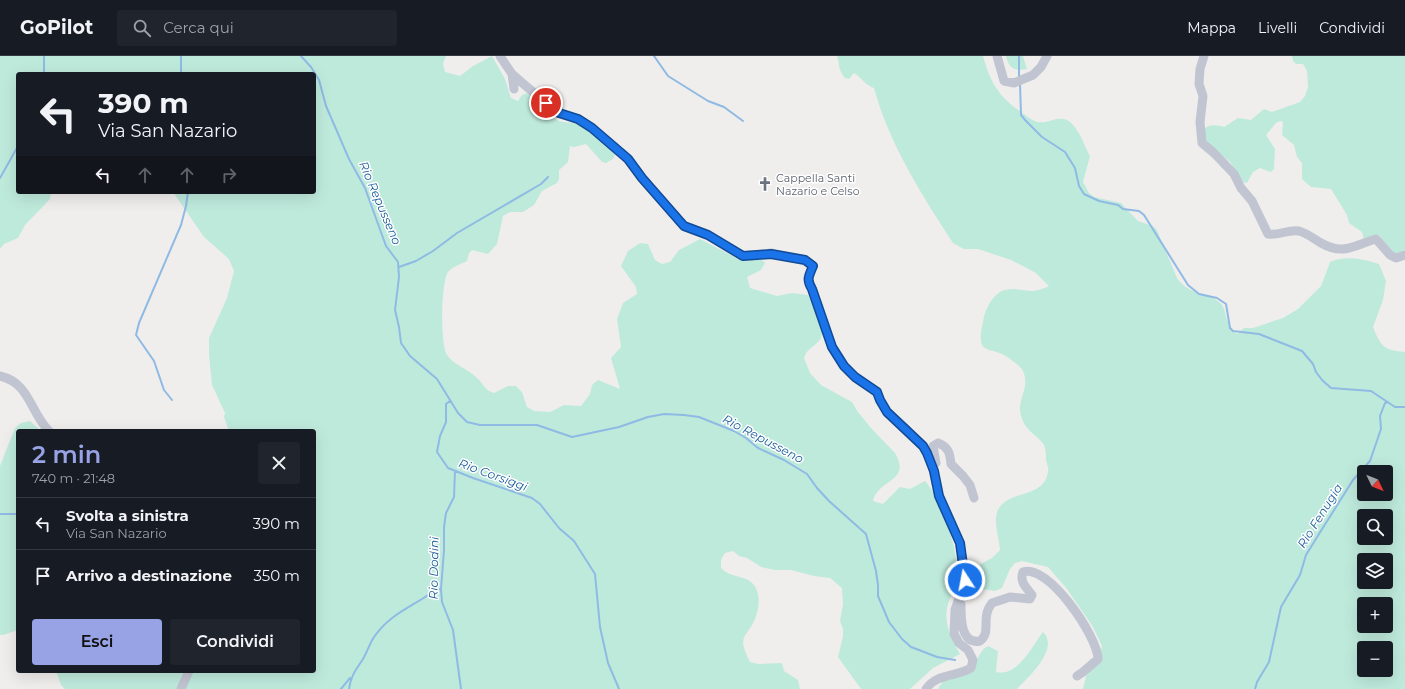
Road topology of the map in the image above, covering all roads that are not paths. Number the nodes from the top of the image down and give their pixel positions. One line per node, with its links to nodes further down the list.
1 (500, 56): 5 (street)
2 (997, 56): 3 (street)
3 (1047, 56)
4 (1204, 56): 7 (street)
5 (512, 74): 6 (street); 10 (street)
6 (514, 89)
7 (1405, 255)
8 (0, 376): 9 (street)
9 (47, 429)
10 (937, 482): 11 (street); 12 (street)
11 (974, 498)
12 (961, 596): 14 (street); 16 (street)
13 (188, 673): 15 (street)
14 (1077, 676)
15 (181, 689)
16 (926, 689)

